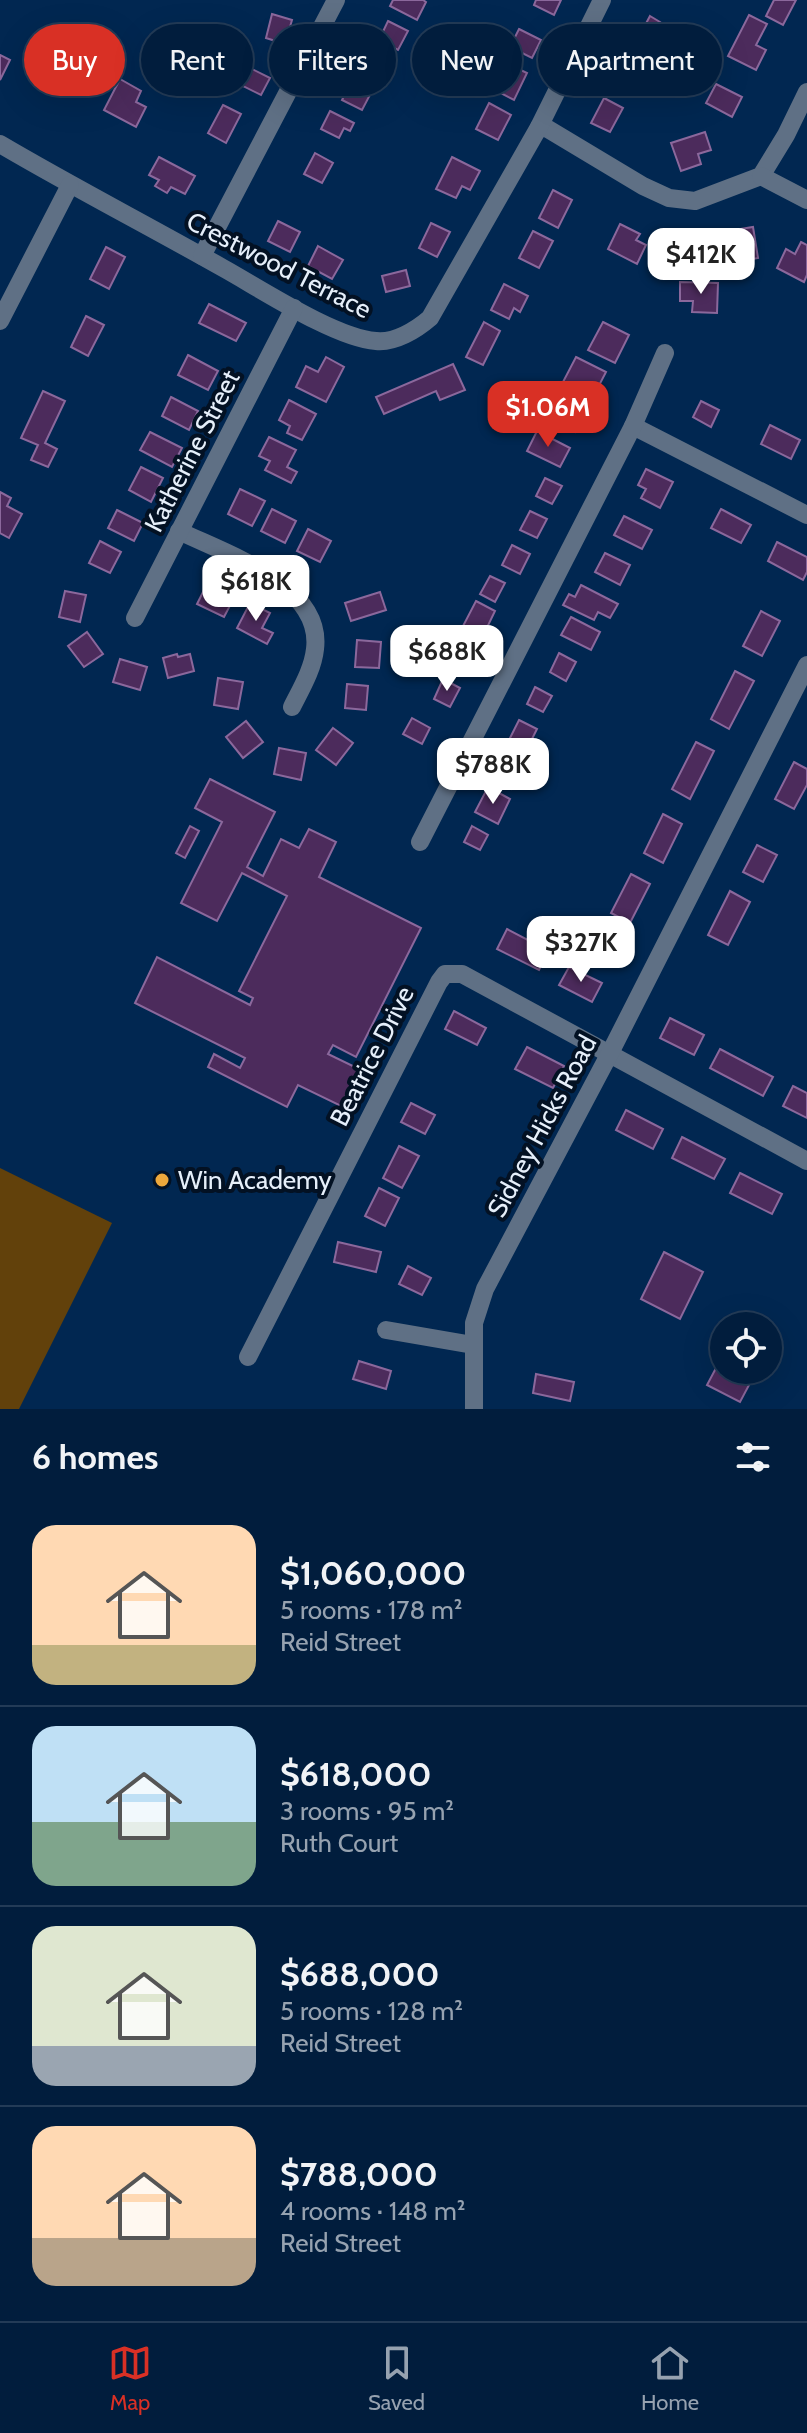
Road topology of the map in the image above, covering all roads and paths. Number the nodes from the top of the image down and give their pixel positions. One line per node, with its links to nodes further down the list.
1 (336, 0): 9 (street)
2 (602, 0): 4 (street, Crestwood Terrace)
3 (807, 92): 6 (street)
4 (539, 127): 6 (street); 10 (street, Crestwood Terrace)
5 (0, 144): 7 (street, Crestwood Terrace)
6 (761, 176): 8 (street)
7 (70, 185): 9 (street, Crestwood Terrace); 11 (street)
8 (807, 200)
9 (202, 256): 10 (street, Crestwood Terrace)
10 (294, 308): 15 (street, Katherine Street)
11 (0, 321)
12 (665, 353): 13 (street)
13 (633, 426): 14 (street); 19 (street)
14 (807, 515)
15 (179, 531): 16 (street, Katherine Street); 18 (street)
16 (135, 618)
17 (807, 665): 20 (street, Sidney Hicks Road)
18 (292, 707)
19 (420, 842)
20 (610, 1053): 21 (street, Beatrice Drive); 23 (street, Sidney Hicks Road); 24 (street, Beatrice Drive)
21 (807, 1161)
22 (386, 1330): 23 (street)
23 (473, 1345): 25 (street, Sidney Hicks Road)
24 (248, 1357)
25 (474, 1409)

